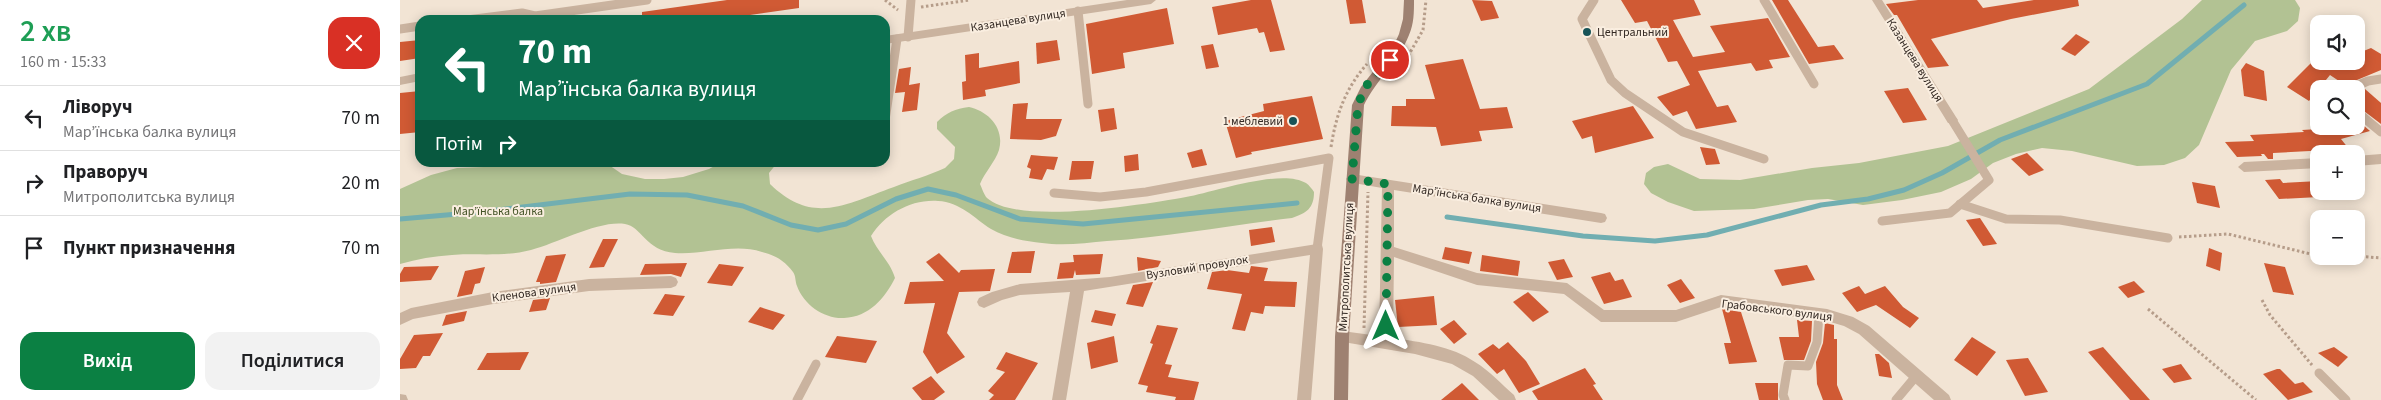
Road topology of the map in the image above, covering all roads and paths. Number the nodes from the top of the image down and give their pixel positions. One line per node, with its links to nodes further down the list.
1 (647, 0): 13 (lane)
2 (970, 0): 9 (path)
3 (1151, 0): 10 (street, Казанцева вулиця)
4 (1409, 0): 34 (main road, Митрополитська вулиця)
5 (1426, 0): 18 (path)
6 (1594, 0): 29 (lane)
7 (1764, 0): 23 (lane)
8 (1877, 0): 27 (street, Казанцева вулиця)
9 (910, 4): 16 (lane)
10 (1078, 11): 16 (street, Казанцева вулиця); 25 (lane)
11 (506, 15): 12 (lane)
12 (527, 15)
13 (553, 15)
14 (415, 26): 15 (lane)
15 (400, 28)
16 (903, 38): 17 (street, Казанцева вулиця); 24 (lane)
17 (890, 39)
18 (1404, 62)
19 (415, 78): 21 (street)
20 (2381, 79): 22 (lane)
21 (400, 81)
22 (2365, 82)
23 (1814, 84)
24 (890, 97)
25 (1088, 104)
26 (2365, 119): 28 (lane)
27 (1952, 120): 38 (lane)
28 (2381, 132)
29 (1764, 159)
30 (2381, 159): 31 (street)
31 (2365, 160)
32 (2310, 163): 33 (street)
33 (2244, 167)
34 (1352, 179): 35 (street, Мар’їнська балка вулиця); 54 (main road, Митрополитська вулиця)
35 (1369, 181): 36 (street, Мар’їнська балка вулиця); 55 (path)
36 (1388, 184): 39 (street, Мар’їнська балка вулиця); 43 (street)
37 (1054, 193): 42 (lane)
38 (1960, 204): 40 (lane); 41 (lane)
39 (1601, 218)
40 (1882, 221)
41 (2168, 238): 44 (path)
42 (1317, 249): 48 (street, Вузловий провулок); 62 (street)
43 (1387, 250): 52 (street, Грабовського вулиця); 56 (street)
44 (2310, 254)
45 (2365, 257): 46 (path)
46 (2381, 258)
47 (671, 282): 53 (street, Кленова вулиця)
48 (1078, 286): 50 (street, Вузловий провулок); 61 (street)
49 (2262, 300): 58 (path)
50 (984, 302)
51 (2148, 308): 68 (path)
52 (1819, 314): 59 (street, Грабовського вулиця); 65 (lane)
53 (400, 320)
54 (1342, 337): 55 (street); 63 (main road, Митрополитська вулиця)
55 (1364, 341): 56 (street)
56 (1386, 344): 64 (street)
57 (816, 364): 60 (lane)
58 (2319, 373): 69 (lane)
59 (1917, 375): 66 (lane); 67 (street, Грабовського вулиця)
60 (797, 400)
61 (1058, 400)
62 (1304, 400)
63 (1341, 400)
64 (1509, 400)
65 (1785, 400)
66 (1896, 400)
67 (1944, 400)
68 (2256, 400)
69 (2346, 400)

